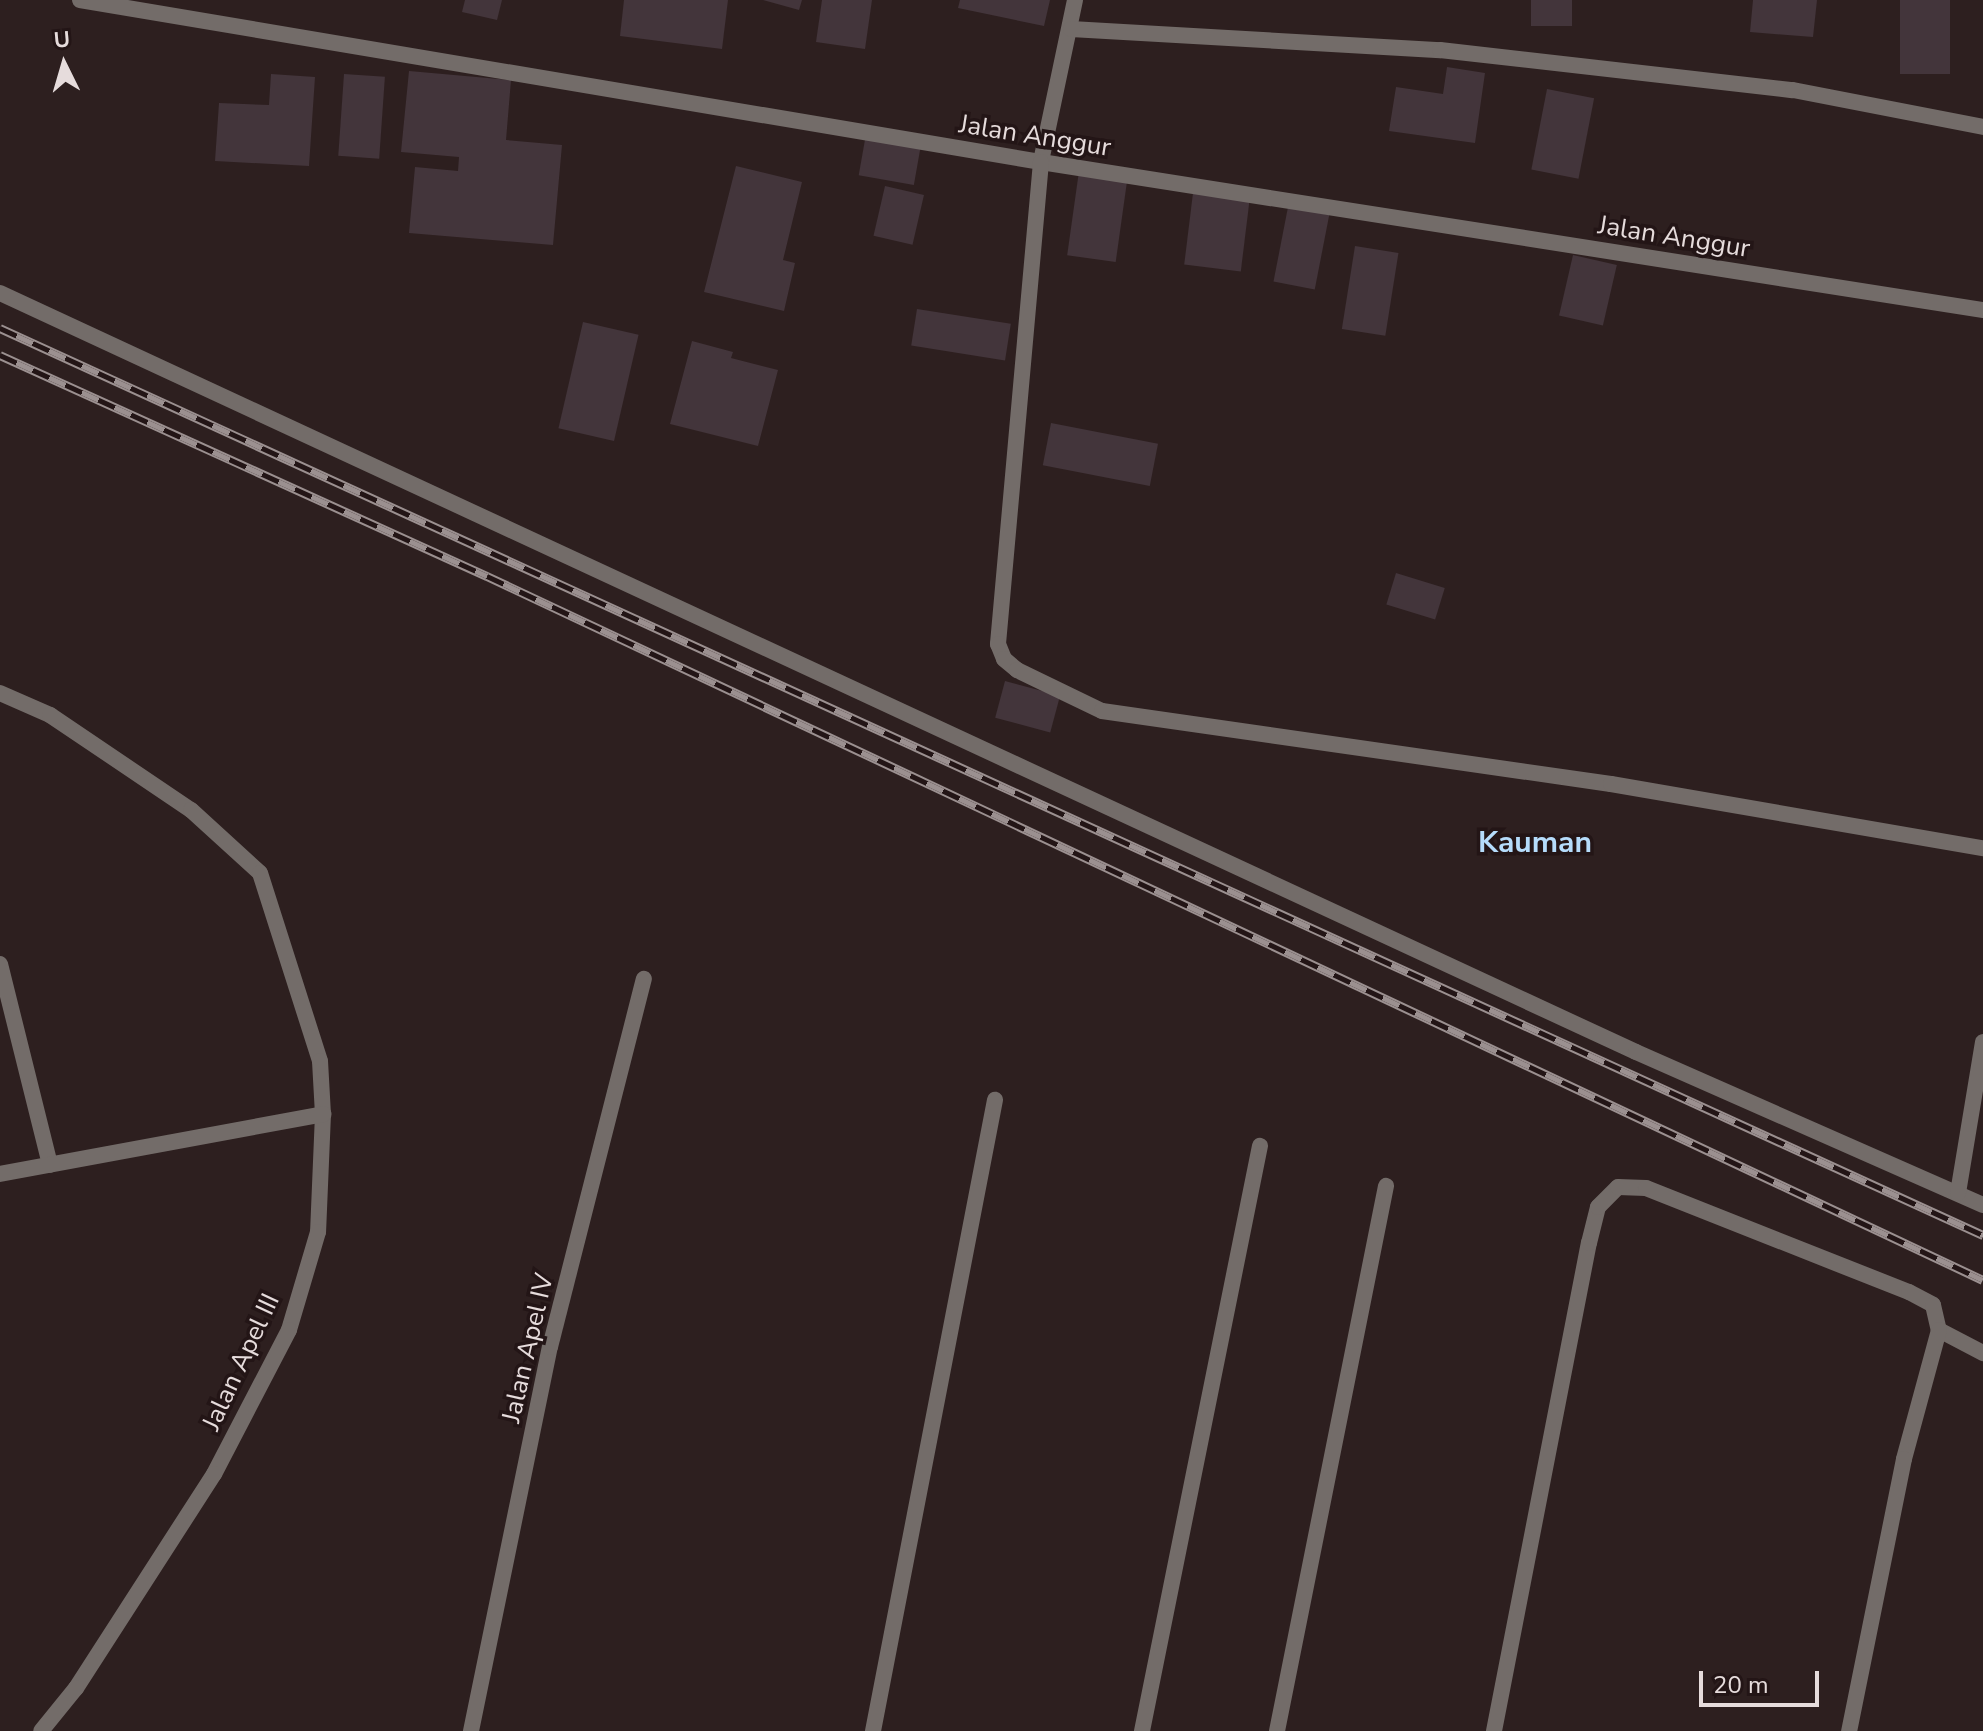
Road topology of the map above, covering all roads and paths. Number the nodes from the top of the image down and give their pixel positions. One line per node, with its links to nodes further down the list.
1 (80, 0): 5 (street, Jalan Anggur)
2 (1075, 0): 3 (street)
3 (1071, 29): 4 (street); 5 (street)
4 (1983, 127)
5 (1041, 162): 7 (street, Jalan Anggur); 9 (street)
6 (0, 293): 19 (street)
7 (1983, 310)
8 (0, 693): 14 (street, Jalan Apel III)
9 (1983, 848)
10 (0, 964): 16 (street)
11 (644, 979): 24 (street, Jalan Apel IV)
12 (1983, 1042): 19 (street)
13 (995, 1100): 25 (street)
14 (323, 1114): 16 (street); 23 (street, Jalan Apel III)
15 (1260, 1146): 26 (street)
16 (50, 1165): 17 (street)
17 (0, 1174)
18 (1386, 1186): 27 (street)
19 (1958, 1193): 20 (street)
20 (1983, 1205)
21 (1939, 1330): 22 (street); 28 (street); 29 (street)
22 (1983, 1353)
23 (41, 1731)
24 (471, 1731)
25 (873, 1731)
26 (1142, 1731)
27 (1277, 1731)
28 (1494, 1731)
29 (1849, 1731)

